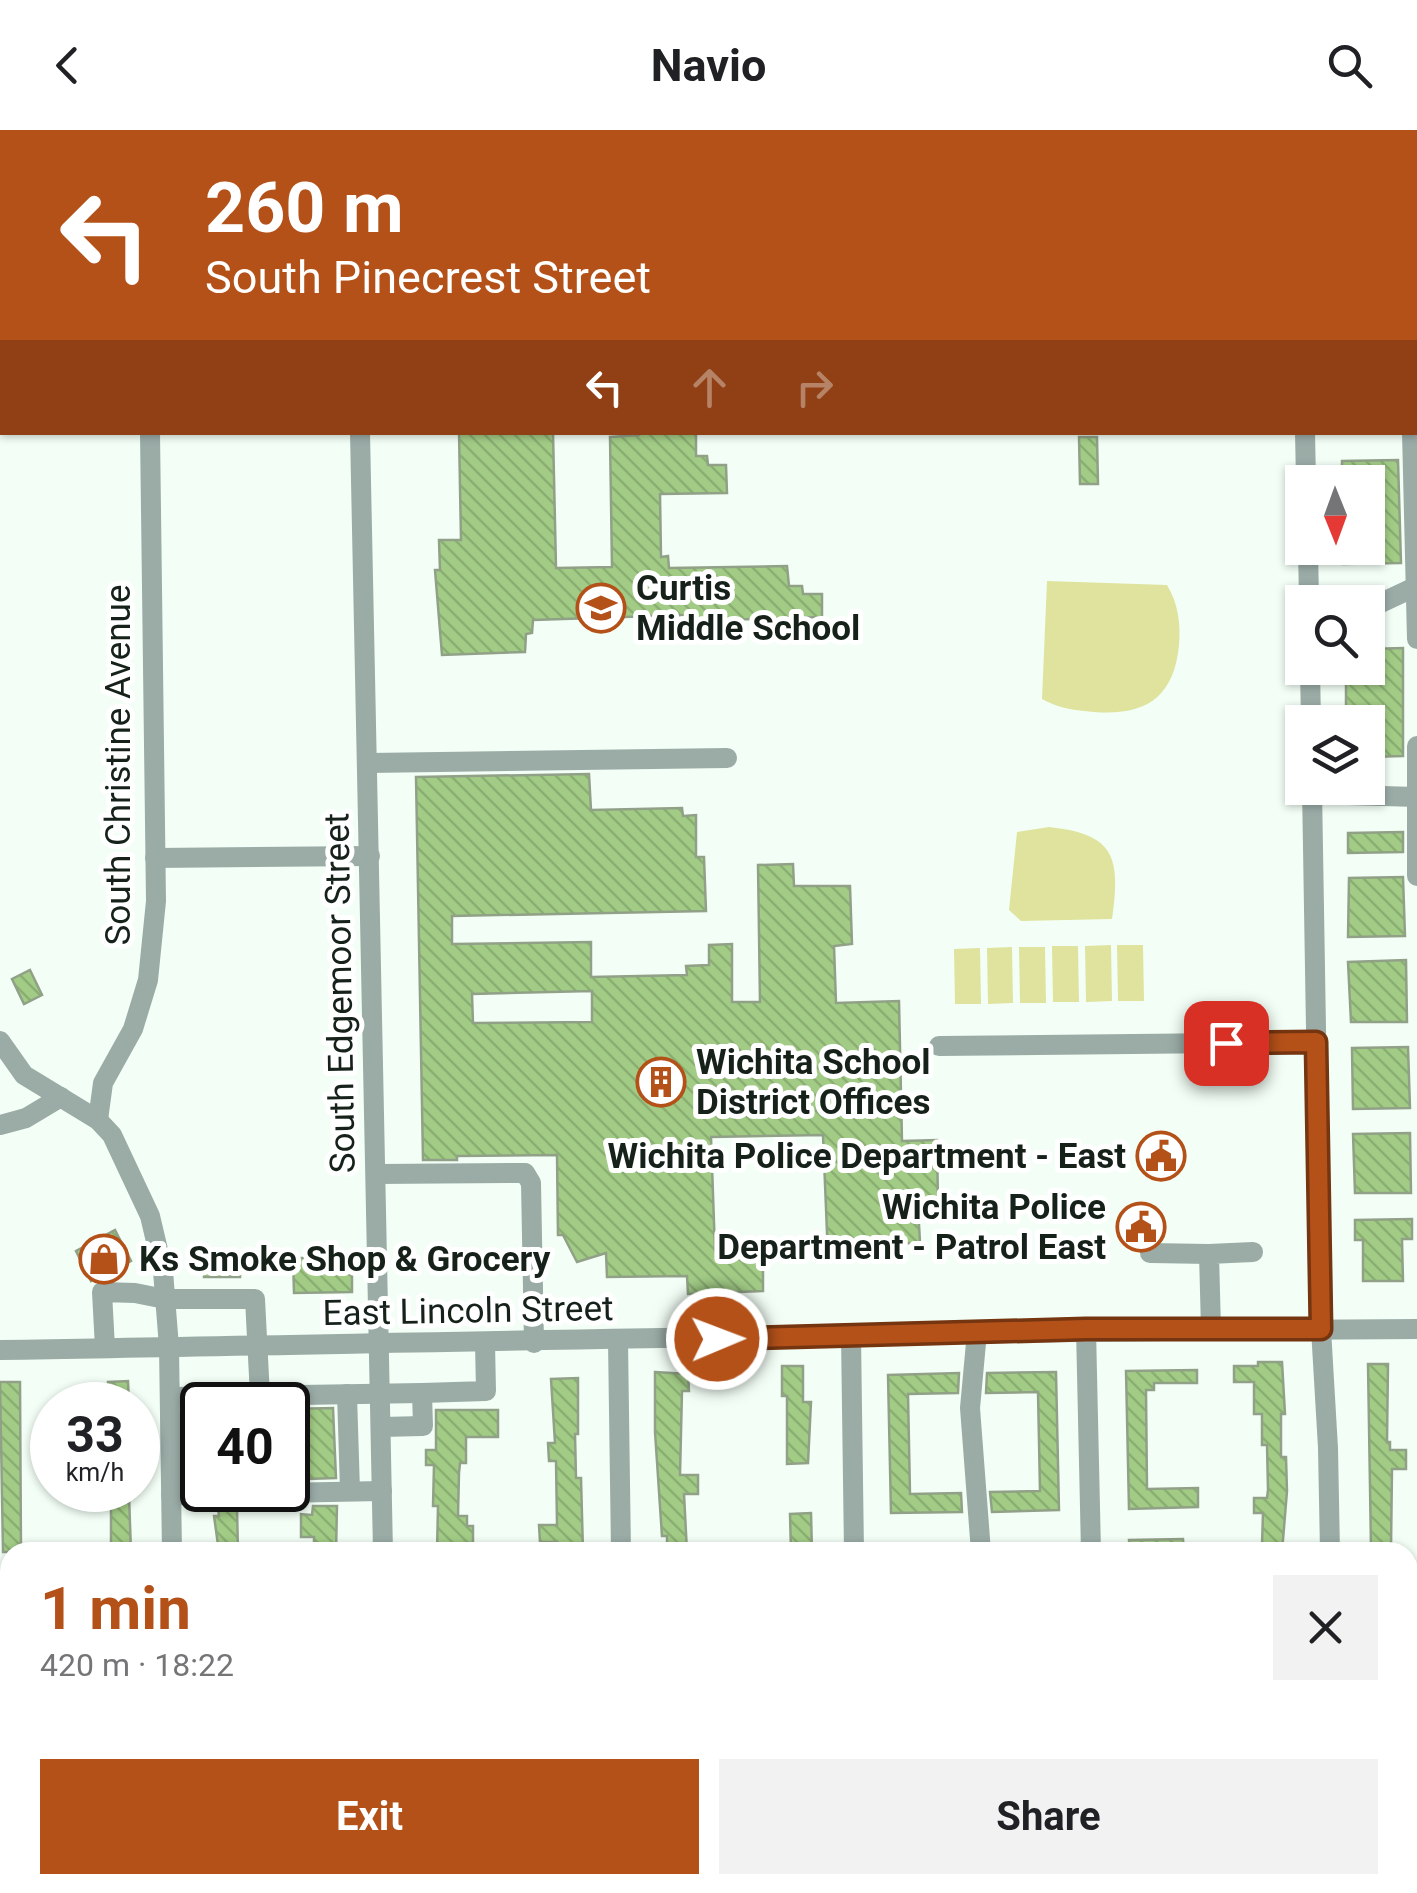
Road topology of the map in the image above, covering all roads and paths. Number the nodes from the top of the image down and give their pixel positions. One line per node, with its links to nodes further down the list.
1 (150, 435): 16 (street, South Christine Avenue)
2 (360, 435): 11 (street, South Edgemoor Street)
3 (1306, 435): 5 (street)
4 (1412, 435): 6 (street)
5 (1306, 465)
6 (1416, 587): 7 (street); 8 (street)
7 (1385, 601)
8 (1417, 639)
9 (1417, 746): 13 (street)
10 (726, 758): 11 (street)
11 (368, 763): 15 (street, South Edgemoor Street)
12 (1385, 795): 13 (street)
13 (1416, 796): 17 (street)
14 (1312, 805): 19 (street)
15 (370, 856): 16 (street); 24 (street, South Edgemoor Street)
16 (155, 858): 22 (street, South Christine Avenue)
17 (1417, 876)
18 (0, 1041): 21 (street)
19 (1316, 1042): 20 (street); 32 (street)
20 (939, 1046)
21 (61, 1097): 22 (street); 23 (street)
22 (98, 1120): 28 (street)
23 (0, 1125)
24 (376, 1174): 36 (street); 38 (street, South Edgemoor Street)
25 (1253, 1252): 27 (street)
26 (1150, 1253): 27 (street)
27 (1209, 1254): 31 (street)
28 (165, 1299): 39 (street); 40 (street); 41 (street)
29 (1417, 1328): 32 (street, East Lincoln Street)
30 (1086, 1329): 31 (street, East Lincoln Street); 33 (street, East Lincoln Street); 61 (street)
31 (1211, 1329): 32 (street, East Lincoln Street)
32 (1321, 1329): 62 (street)
33 (977, 1332): 34 (street, East Lincoln Street); 60 (street)
34 (852, 1336): 35 (street, East Lincoln Street); 59 (street)
35 (618, 1341): 36 (street, East Lincoln Street); 58 (street)
36 (534, 1342): 37 (street, East Lincoln Street)
37 (485, 1343): 38 (street, East Lincoln Street); 44 (street)
38 (380, 1345): 39 (street, East Lincoln Street); 46 (street, South Edgemoor Street)
39 (259, 1346): 40 (street, East Lincoln Street); 43 (street)
40 (169, 1347): 41 (street, East Lincoln Street); 48 (street)
41 (105, 1348): 42 (street, East Lincoln Street)
42 (0, 1350)
43 (260, 1382)
44 (422, 1393): 46 (street); 50 (street)
45 (347, 1394): 46 (street); 47 (street); 51 (street)
46 (380, 1394): 50 (street, South Edgemoor Street)
47 (310, 1395)
48 (170, 1397): 49 (street); 54 (street)
49 (180, 1397)
50 (381, 1427): 52 (street, South Edgemoor Street)
51 (350, 1491): 52 (street); 53 (street)
52 (382, 1491): 57 (street, South Edgemoor Street)
53 (310, 1492)
54 (172, 1495): 55 (street); 56 (street)
55 (180, 1495)
56 (172, 1542)
57 (383, 1542)
58 (621, 1542)
59 (854, 1542)
60 (980, 1542)
61 (1091, 1542)
62 (1330, 1542)

